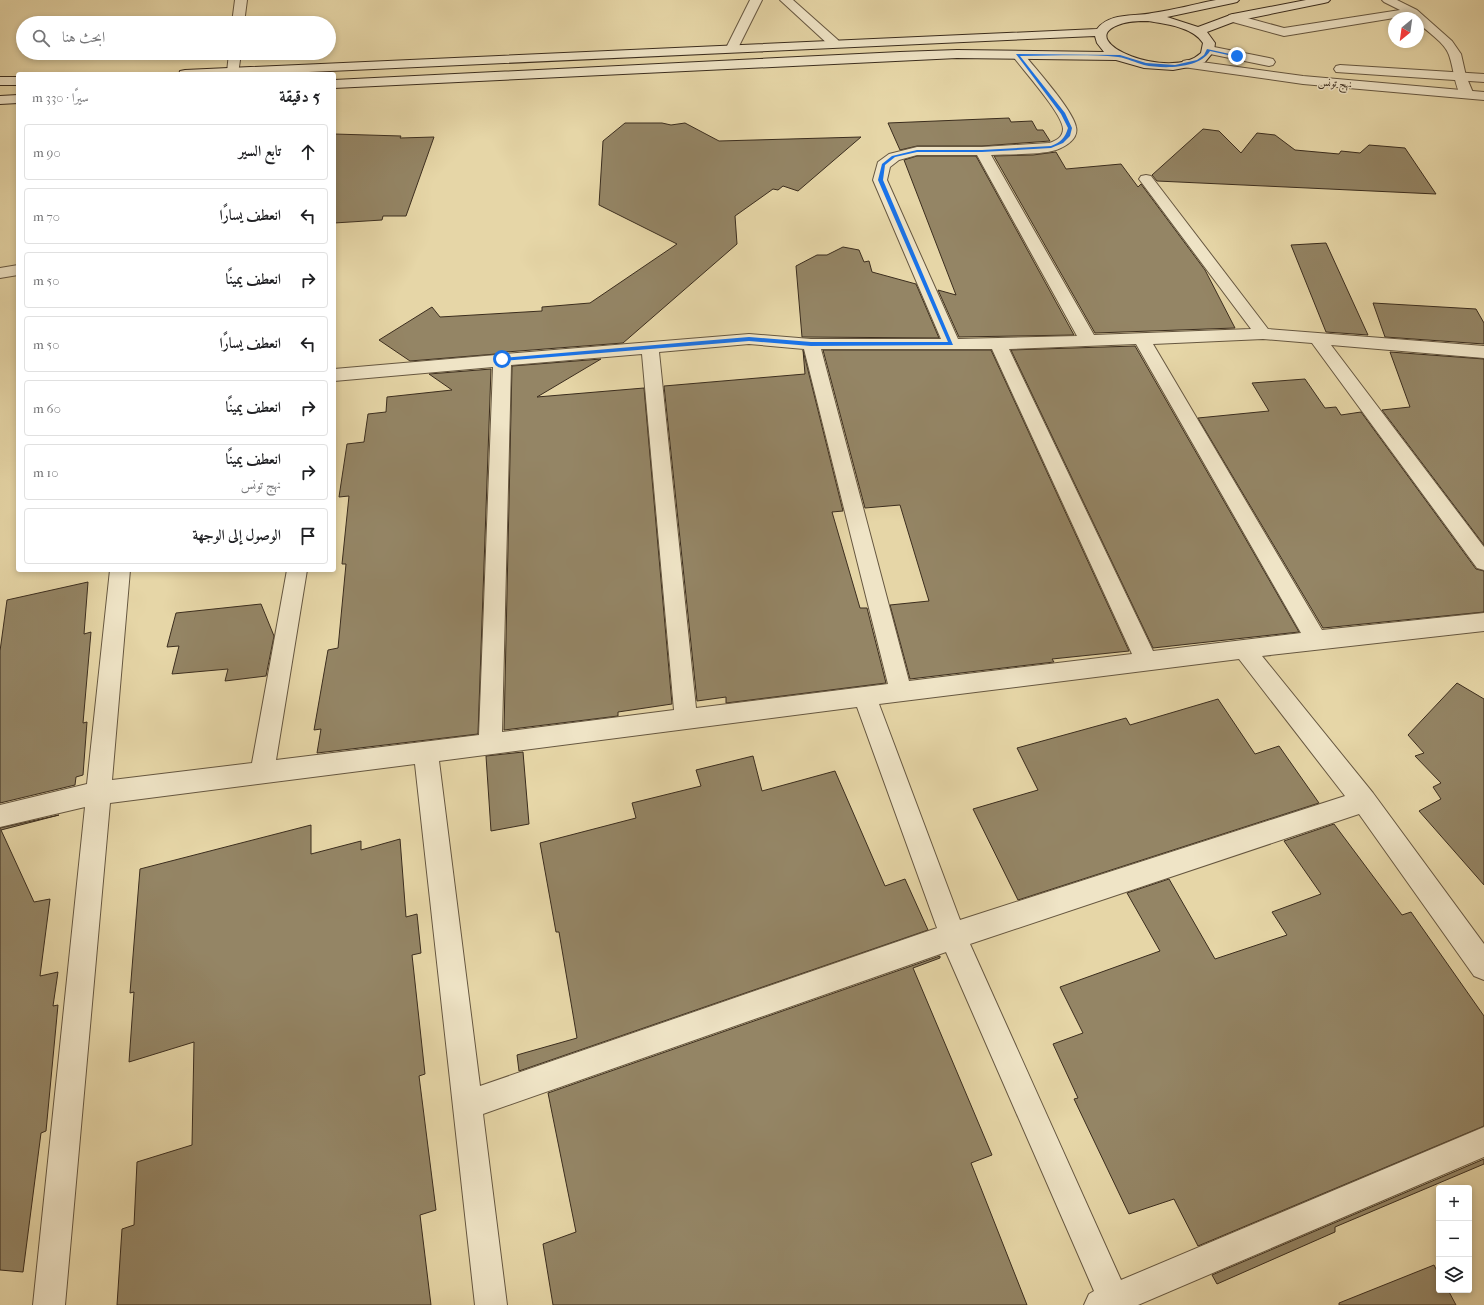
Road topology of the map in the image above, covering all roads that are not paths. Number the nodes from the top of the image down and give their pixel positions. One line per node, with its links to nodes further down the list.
1 (241, 0): 8 (street)
2 (756, 0): 16 (street)
3 (786, 0): 15 (street)
4 (1233, 0): 10 (street)
5 (1324, 0): 11 (street)
6 (1388, 0): 7 (street)
7 (1413, 12)
8 (239, 16)
9 (1388, 16): 11 (street)
10 (1148, 18): 13 (street); 14 (street)
11 (1233, 18): 14 (street)
12 (1424, 22): 27 (street)
13 (1101, 32): 15 (street); 19 (street)
14 (1197, 32): 17 (street)
15 (834, 43): 16 (street)
16 (732, 48): 20 (street)
17 (1209, 50): 22 (street); 23 (street)
18 (1018, 54): 19 (street); 26 (street); 36 (street)
19 (1120, 56): 22 (street)
20 (523, 58): 25 (street); 26 (street)
21 (234, 60): 25 (street)
22 (1187, 64): 32 (street, نهج تونس)
23 (1283, 64)
24 (1328, 68): 27 (street, نهج تونس)
25 (233, 72)
26 (524, 74): 31 (street)
27 (1460, 76): 28 (street, نهج تونس); 32 (street)
28 (1484, 78)
29 (0, 81): 30 (street)
30 (16, 81)
31 (336, 84)
32 (1467, 95): 33 (street, نهج تونس)
33 (1484, 96)
34 (16, 99): 35 (street)
35 (0, 100)
36 (982, 151): 43 (street); 44 (street)
37 (1146, 179): 40 (street)
38 (16, 270): 39 (street)
39 (0, 273)
40 (1263, 334): 41 (street); 42 (street)
41 (1142, 339): 43 (street); 55 (street)
42 (1318, 339): 48 (street); 51 (street)
43 (1088, 340): 46 (street)
44 (951, 343): 45 (street); 46 (street)
45 (811, 344): 47 (street); 58 (street)
46 (998, 344): 57 (street)
47 (650, 347): 49 (street); 60 (street)
48 (1484, 352)
49 (502, 359): 50 (street); 61 (street)
50 (336, 375)
51 (1484, 562)
52 (120, 572): 64 (street)
53 (297, 572): 63 (street)
54 (1484, 622): 55 (street)
55 (1316, 640): 56 (street)
56 (1244, 649): 57 (street); 65 (street)
57 (1147, 661): 58 (street)
58 (901, 692): 59 (street)
59 (865, 697): 60 (street); 67 (street)
60 (686, 719): 61 (street)
61 (490, 744): 62 (street)
62 (426, 752): 63 (street); 69 (street)
63 (262, 773): 64 (street)
64 (98, 793): 66 (street); 72 (street)
65 (1364, 800): 67 (street); 68 (street)
66 (0, 816)
67 (953, 936): 69 (street); 71 (street)
68 (1484, 966)
69 (467, 1105): 73 (street)
70 (1484, 1142): 71 (street)
71 (1110, 1303)
72 (49, 1305)
73 (491, 1305)

